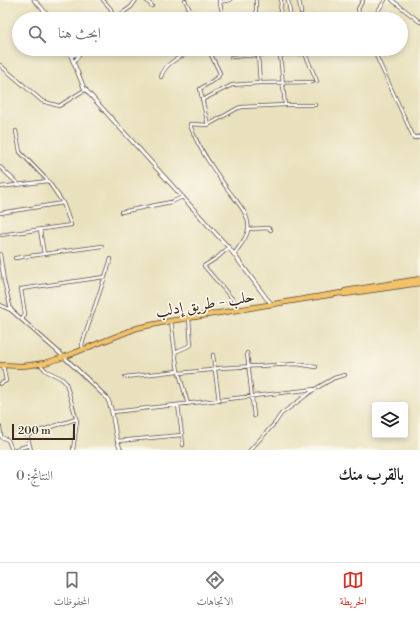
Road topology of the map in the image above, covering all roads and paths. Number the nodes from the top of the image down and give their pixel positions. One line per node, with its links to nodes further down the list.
1 (34, 0): 17 (street)
2 (103, 0): 18 (street)
3 (136, 0): 19 (street)
4 (146, 0): 15 (street)
5 (186, 0): 16 (street)
6 (230, 0): 13 (street)
7 (256, 0): 23 (street)
8 (281, 0): 24 (street)
9 (288, 0): 25 (street)
10 (299, 0): 26 (street)
11 (362, 0): 27 (street)
12 (392, 0): 29 (street)
13 (219, 1): 22 (street)
14 (383, 1): 28 (street)
15 (152, 6)
16 (189, 9): 20 (street); 21 (street)
17 (45, 12)
18 (112, 12)
19 (124, 12)
20 (184, 12)
21 (190, 12)
22 (222, 12)
23 (256, 12)
24 (280, 12)
25 (290, 12)
26 (301, 12)
27 (359, 12)
28 (377, 12)
29 (407, 12)
30 (408, 13): 31 (street)
31 (420, 22)
32 (72, 56): 42 (street)
33 (79, 56): 42 (street)
34 (182, 56): 44 (street)
35 (212, 56): 50 (street)
36 (244, 56): 41 (street)
37 (258, 56): 47 (street)
38 (280, 56): 48 (street)
39 (306, 56): 45 (street)
40 (376, 56): 55 (street)
41 (231, 57)
42 (74, 62): 49 (street)
43 (0, 65): 49 (street)
44 (161, 77)
45 (317, 81)
46 (313, 82): 48 (street)
47 (260, 83): 48 (street); 50 (street)
48 (282, 83): 51 (street)
49 (86, 89): 60 (street)
50 (202, 100): 53 (street)
51 (284, 105): 52 (street); 53 (street)
52 (315, 105)
53 (208, 125): 64 (street)
54 (16, 131): 57 (street)
55 (420, 136)
56 (0, 167): 58 (street)
57 (48, 180): 58 (street); 61 (street)
58 (18, 185): 59 (street)
59 (0, 187)
60 (183, 197): 62 (street); 69 (street)
61 (63, 203): 63 (street); 65 (street)
62 (121, 212)
63 (0, 213)
64 (248, 229): 66 (street); 72 (street)
65 (40, 230): 67 (street); 71 (street)
66 (271, 230)
67 (0, 235)
68 (102, 246): 71 (street)
69 (229, 247): 72 (street); 82 (street)
70 (0, 254): 73 (street)
71 (44, 254): 74 (street)
72 (234, 254): 84 (street)
73 (0, 258): 85 (street)
74 (15, 258)
75 (111, 259): 76 (street)
76 (104, 277): 87 (street); 89 (street)
77 (420, 279): 78 (highway)
78 (414, 280): 80 (highway); 81 (highway)
79 (420, 283): 80 (highway, حلب - طريق إدلب)
80 (400, 286): 81 (highway, حلب - طريق إدلب)
81 (341, 293): 84 (highway, حلب - طريق إدلب)
82 (235, 302)
83 (0, 305): 85 (street)
84 (273, 305): 86 (highway, حلب - طريق إدلب)
85 (11, 310): 87 (street)
86 (189, 318): 88 (highway, حلب - طريق إدلب); 90 (street)
87 (22, 320): 93 (street)
88 (170, 321): 89 (highway, حلب - طريق إدلب); 90 (street)
89 (83, 350): 93 (highway, حلب - طريق إدلب)
90 (175, 352): 99 (street)
91 (247, 352): 96 (street)
92 (213, 356): 98 (street)
93 (64, 357): 94 (highway, حلب - طريق إدلب); 108 (street)
94 (40, 364): 95 (highway, حلب - طريق إدلب); 110 (street)
95 (2, 365): 102 (street)
96 (248, 367): 97 (street); 98 (street); 104 (street)
97 (316, 367)
98 (215, 369): 99 (street); 105 (street)
99 (178, 372): 101 (street); 106 (street)
100 (345, 375): 103 (street)
101 (126, 377)
102 (0, 384)
103 (315, 389): 104 (street); 120 (street)
104 (252, 397): 105 (street); 109 (street)
105 (220, 401): 106 (street)
106 (188, 404): 107 (street)
107 (178, 405): 108 (street); 112 (street)
108 (113, 412): 113 (street)
109 (254, 416)
110 (76, 419): 114 (street); 118 (street)
111 (0, 428): 116 (street)
112 (182, 435): 113 (street); 115 (street)
113 (117, 441): 119 (street)
114 (30, 444): 116 (street); 117 (street)
115 (183, 445)
116 (12, 450)
117 (31, 450)
118 (73, 450)
119 (121, 450)
120 (250, 450)

